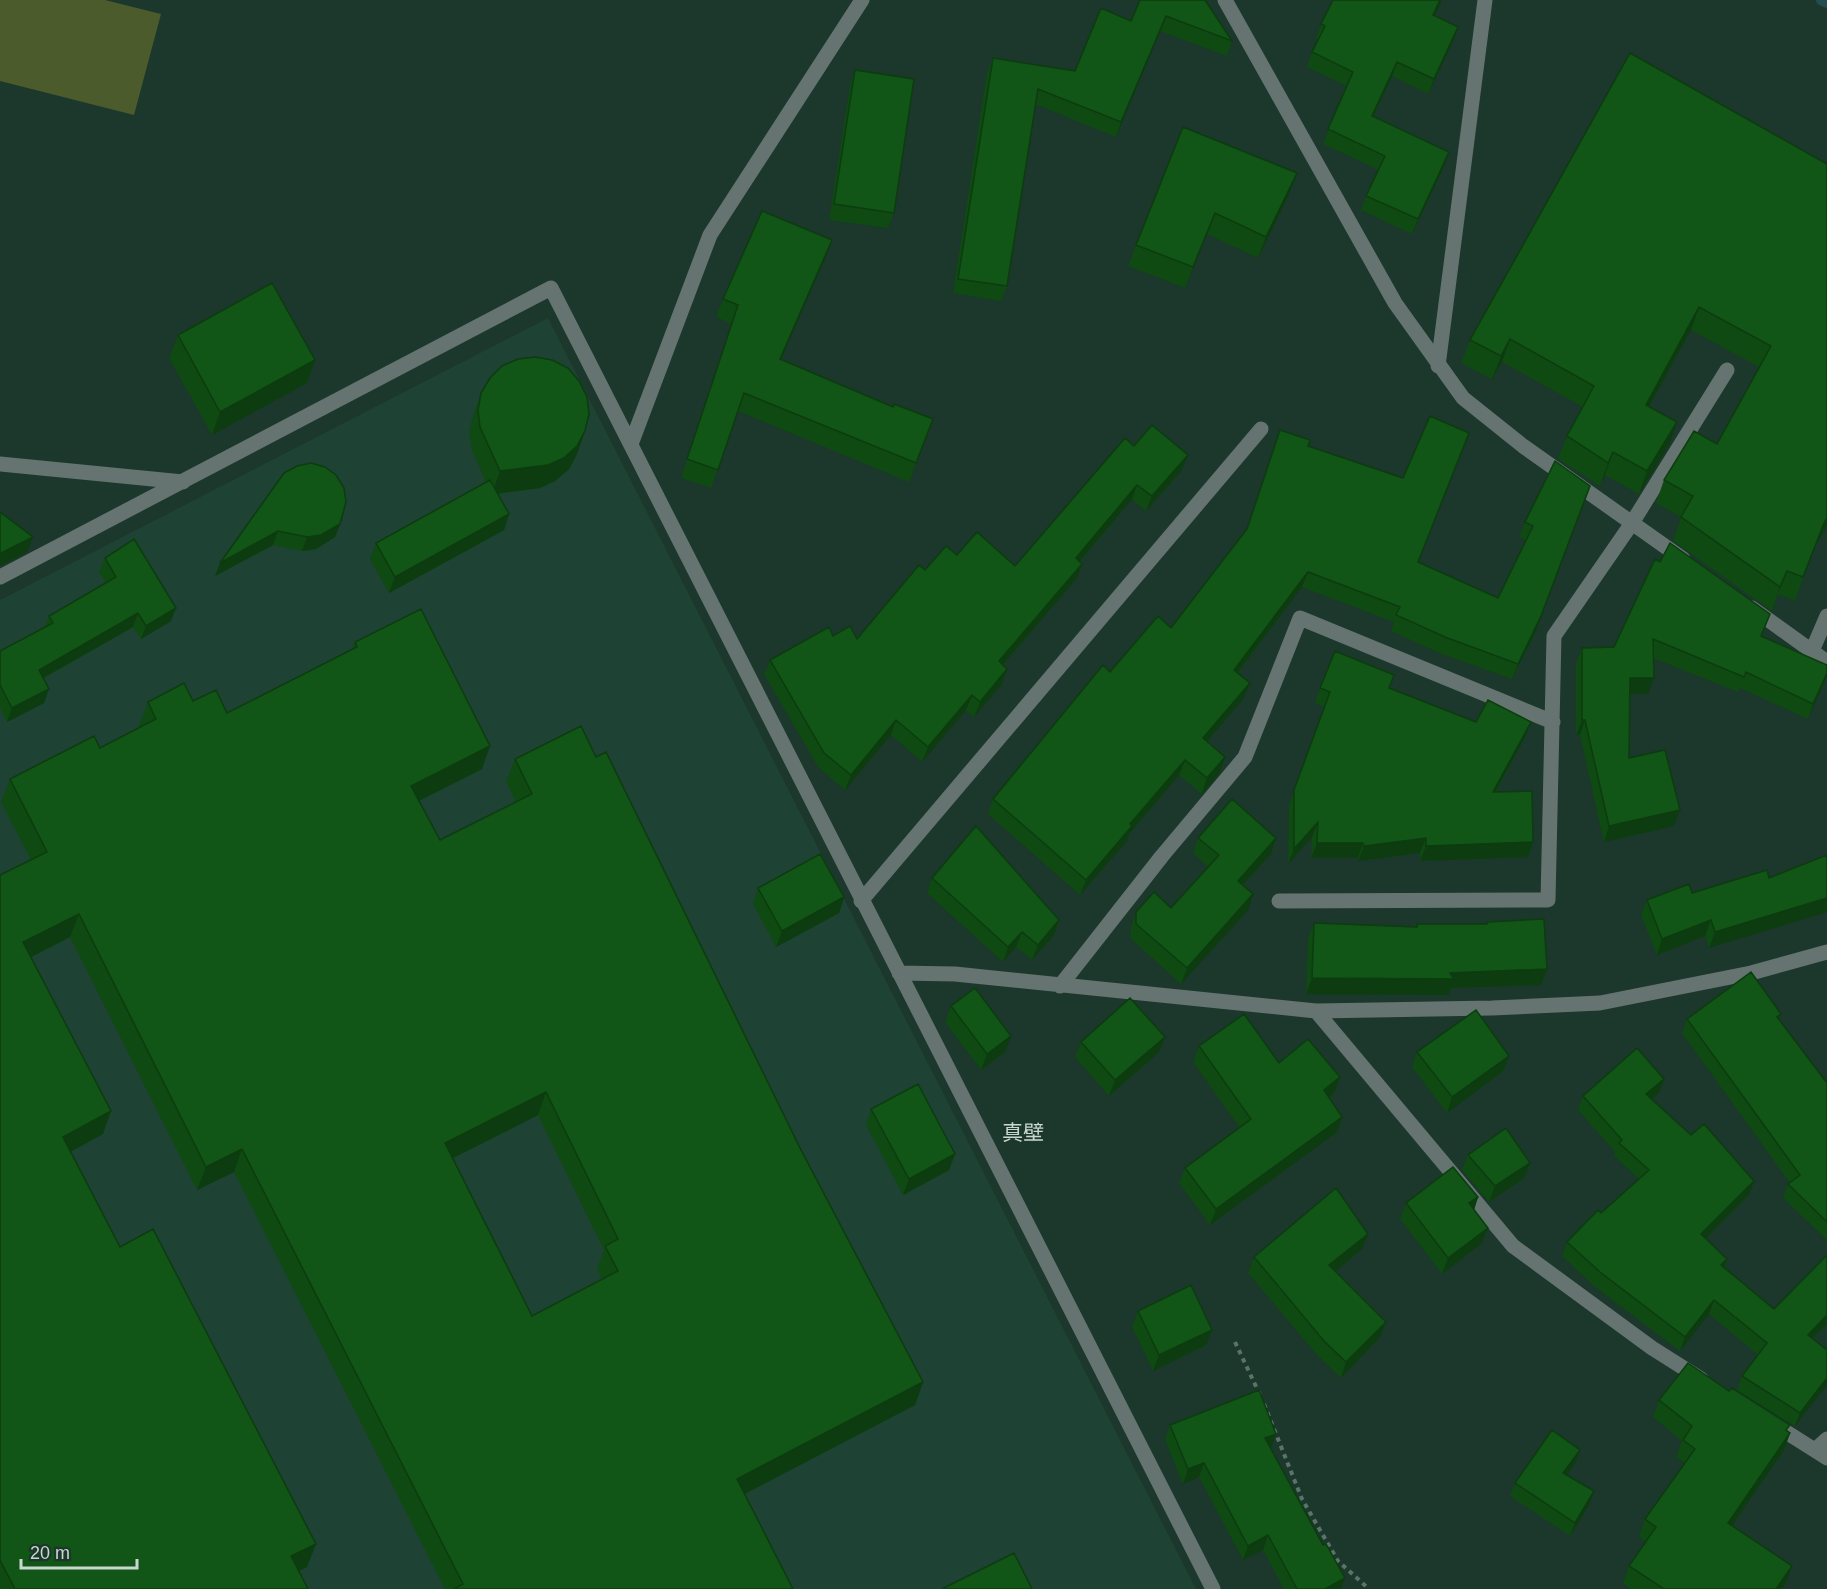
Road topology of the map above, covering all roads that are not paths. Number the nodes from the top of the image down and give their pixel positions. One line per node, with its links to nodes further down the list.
1 (862, 0): 7 (street)
2 (1225, 0): 4 (street)
3 (1485, 0): 4 (street)
4 (1438, 366): 10 (street)
5 (1727, 370): 10 (street)
6 (1261, 429): 18 (street)
7 (631, 444): 9 (street); 18 (street)
8 (0, 464): 9 (street)
9 (183, 482): 12 (street)
10 (1632, 523): 11 (street); 17 (street)
11 (1699, 570)
12 (0, 577)
13 (1736, 597): 15 (street)
14 (1827, 616): 15 (street)
15 (1812, 651): 16 (street)
16 (1827, 662)
17 (1553, 722): 19 (street); 22 (street)
18 (861, 901): 21 (street)
19 (1279, 901)
20 (1827, 952): 23 (street)
21 (899, 974): 22 (street); 28 (street)
22 (1059, 986): 23 (street)
23 (1316, 1011): 24 (street)
24 (1713, 1386)
25 (1754, 1412): 27 (street)
26 (1827, 1439): 27 (street)
27 (1821, 1454)
28 (1213, 1589)

